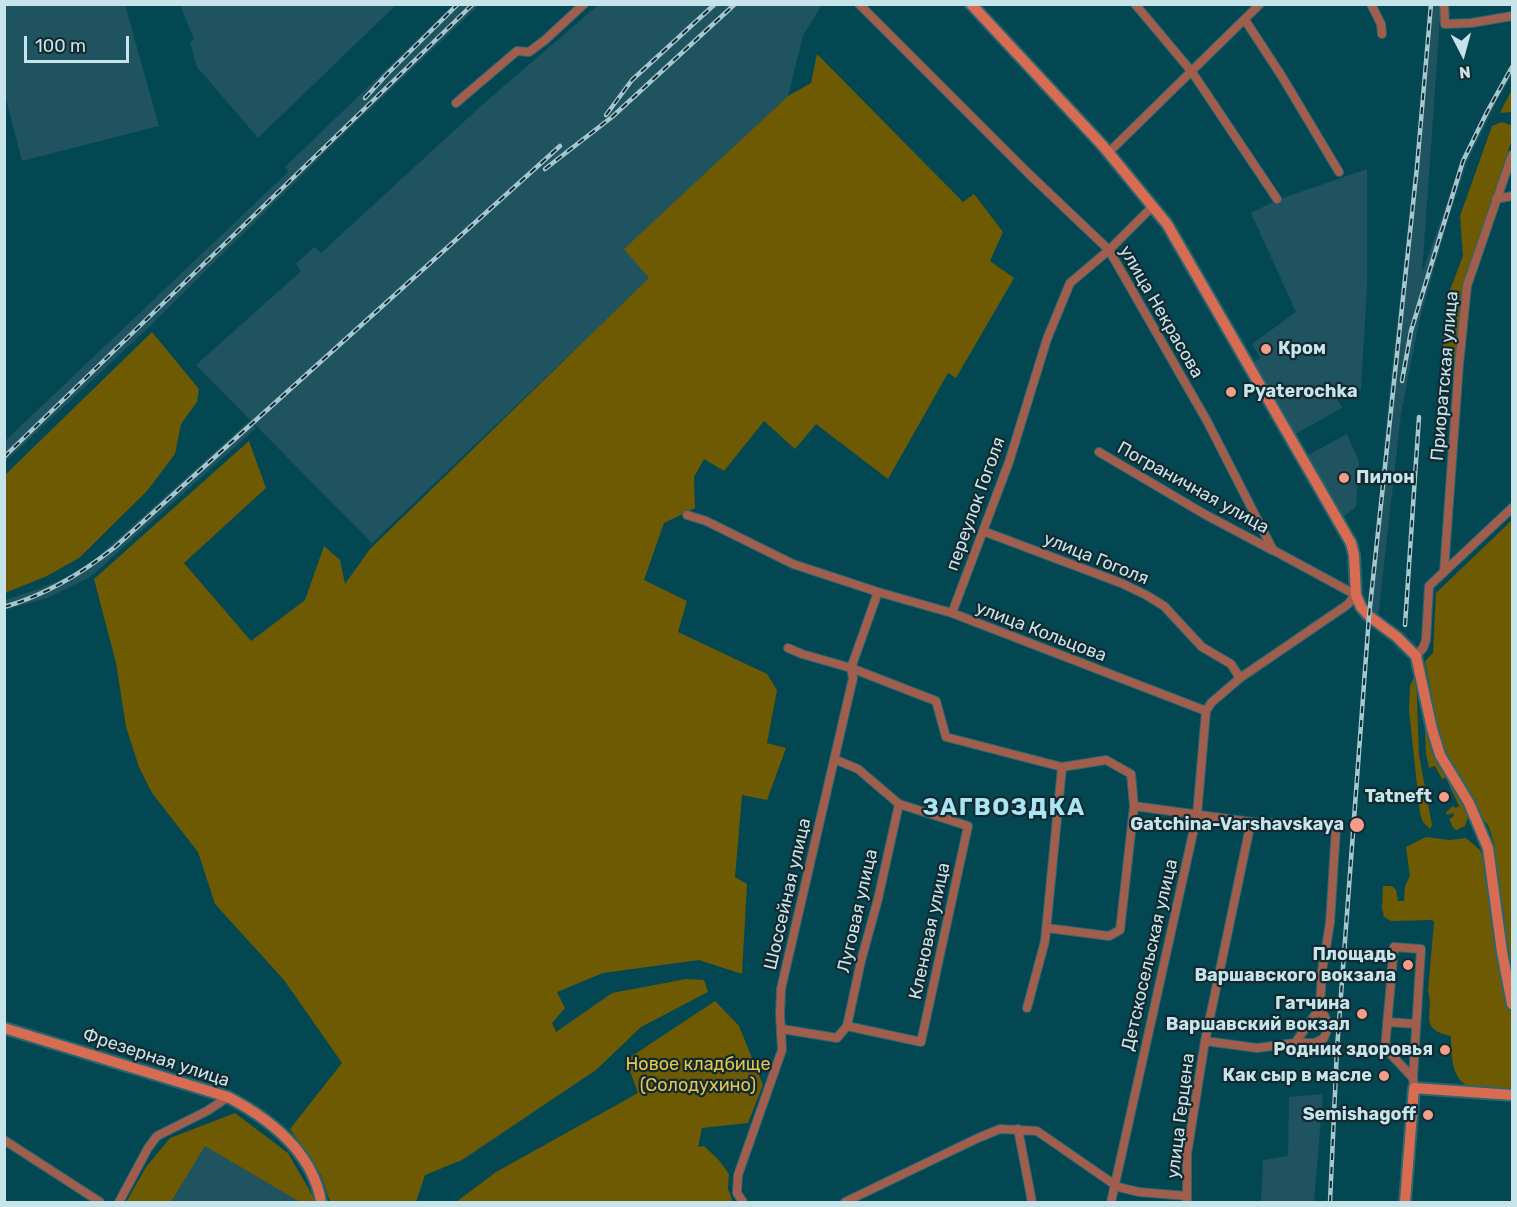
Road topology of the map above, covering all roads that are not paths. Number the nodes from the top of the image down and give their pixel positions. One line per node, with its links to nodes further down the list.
1 (584, 4): 12 (street)
2 (860, 4): 20 (street, улица Некрасова)
3 (971, 4): 13 (main road)
4 (1135, 4): 11 (street)
5 (1260, 4): 9 (street)
6 (1371, 4): 10 (street)
7 (1444, 4): 8 (street)
8 (1512, 16)
9 (1245, 20): 11 (street); 15 (street)
10 (1382, 34)
11 (1192, 72): 13 (street); 17 (street)
12 (456, 103)
13 (1109, 152): 19 (main road)
14 (1512, 154): 18 (street, Приоратская улица)
15 (1339, 172)
16 (1512, 196): 18 (street)
17 (1277, 199)
18 (1496, 199): 26 (street, Приоратская улица)
19 (1153, 206): 20 (street, переулок Гоголя); 28 (main road)
20 (1109, 250): 24 (street, переулок Гоголя); 25 (street, улица Некрасова)
21 (1098, 452): 25 (street, Пограничная улица)
22 (1512, 508): 26 (street)
23 (687, 515): 27 (street, улица Кольцова)
24 (983, 531): 29 (street, переулок Гоголя); 33 (street, улица Гоголя)
25 (1273, 550): 28 (street)
26 (1444, 571): 31 (street)
27 (878, 592): 29 (street, улица Кольцова); 32 (street, Шоссейная улица)
28 (1356, 595): 31 (main road); 33 (street)
29 (952, 613): 34 (street, улица Кольцова)
30 (788, 648): 32 (street)
31 (1416, 656): 42 (main road)
32 (851, 668): 35 (street, Шоссейная улица); 36 (street)
33 (1240, 678): 34 (street)
34 (1206, 711): 39 (street, Детскосельская улица)
35 (834, 759): 37 (street); 49 (street, Шоссейная улица)
36 (1062, 767): 38 (street); 41 (street)
37 (898, 804): 47 (street, Луговая улица); 47 (street, Кленовая улица)
38 (1134, 806): 39 (street); 41 (street)
39 (1197, 815): 40 (street); 59 (street, Детскосельская улица)
40 (1251, 822): 44 (street); 51 (street, улица Герцена)
41 (1047, 928): 43 (street)
42 (1512, 1004)
43 (1027, 1008)
44 (1320, 1008): 50 (street); 52 (street)
45 (1387, 1022): 46 (street); 46 (street); 54 (street)
46 (1416, 1024): 54 (street)
47 (847, 1026): 49 (street)
48 (4, 1028): 56 (main road, Фрезерная улица)
49 (782, 1029): 64 (street, Шоссейная улица)
50 (1301, 1034): 52 (street); 53 (street)
51 (1205, 1041): 53 (street); 60 (street, улица Герцена)
52 (1308, 1042): 53 (street)
53 (1295, 1043)
54 (1414, 1083): 55 (main road); 68 (main road)
55 (1512, 1095)
56 (228, 1097): 62 (street); 63 (main road, Фрезерная улица)
57 (1018, 1129): 59 (street); 65 (street); 66 (street)
58 (4, 1140): 61 (street)
59 (1114, 1185): 60 (street); 67 (street, Детскосельская улица)
60 (1187, 1199)
61 (100, 1203)
62 (119, 1203)
63 (321, 1203)
64 (742, 1203)
65 (845, 1203)
66 (1032, 1203)
67 (1111, 1203)
68 (1405, 1203)

